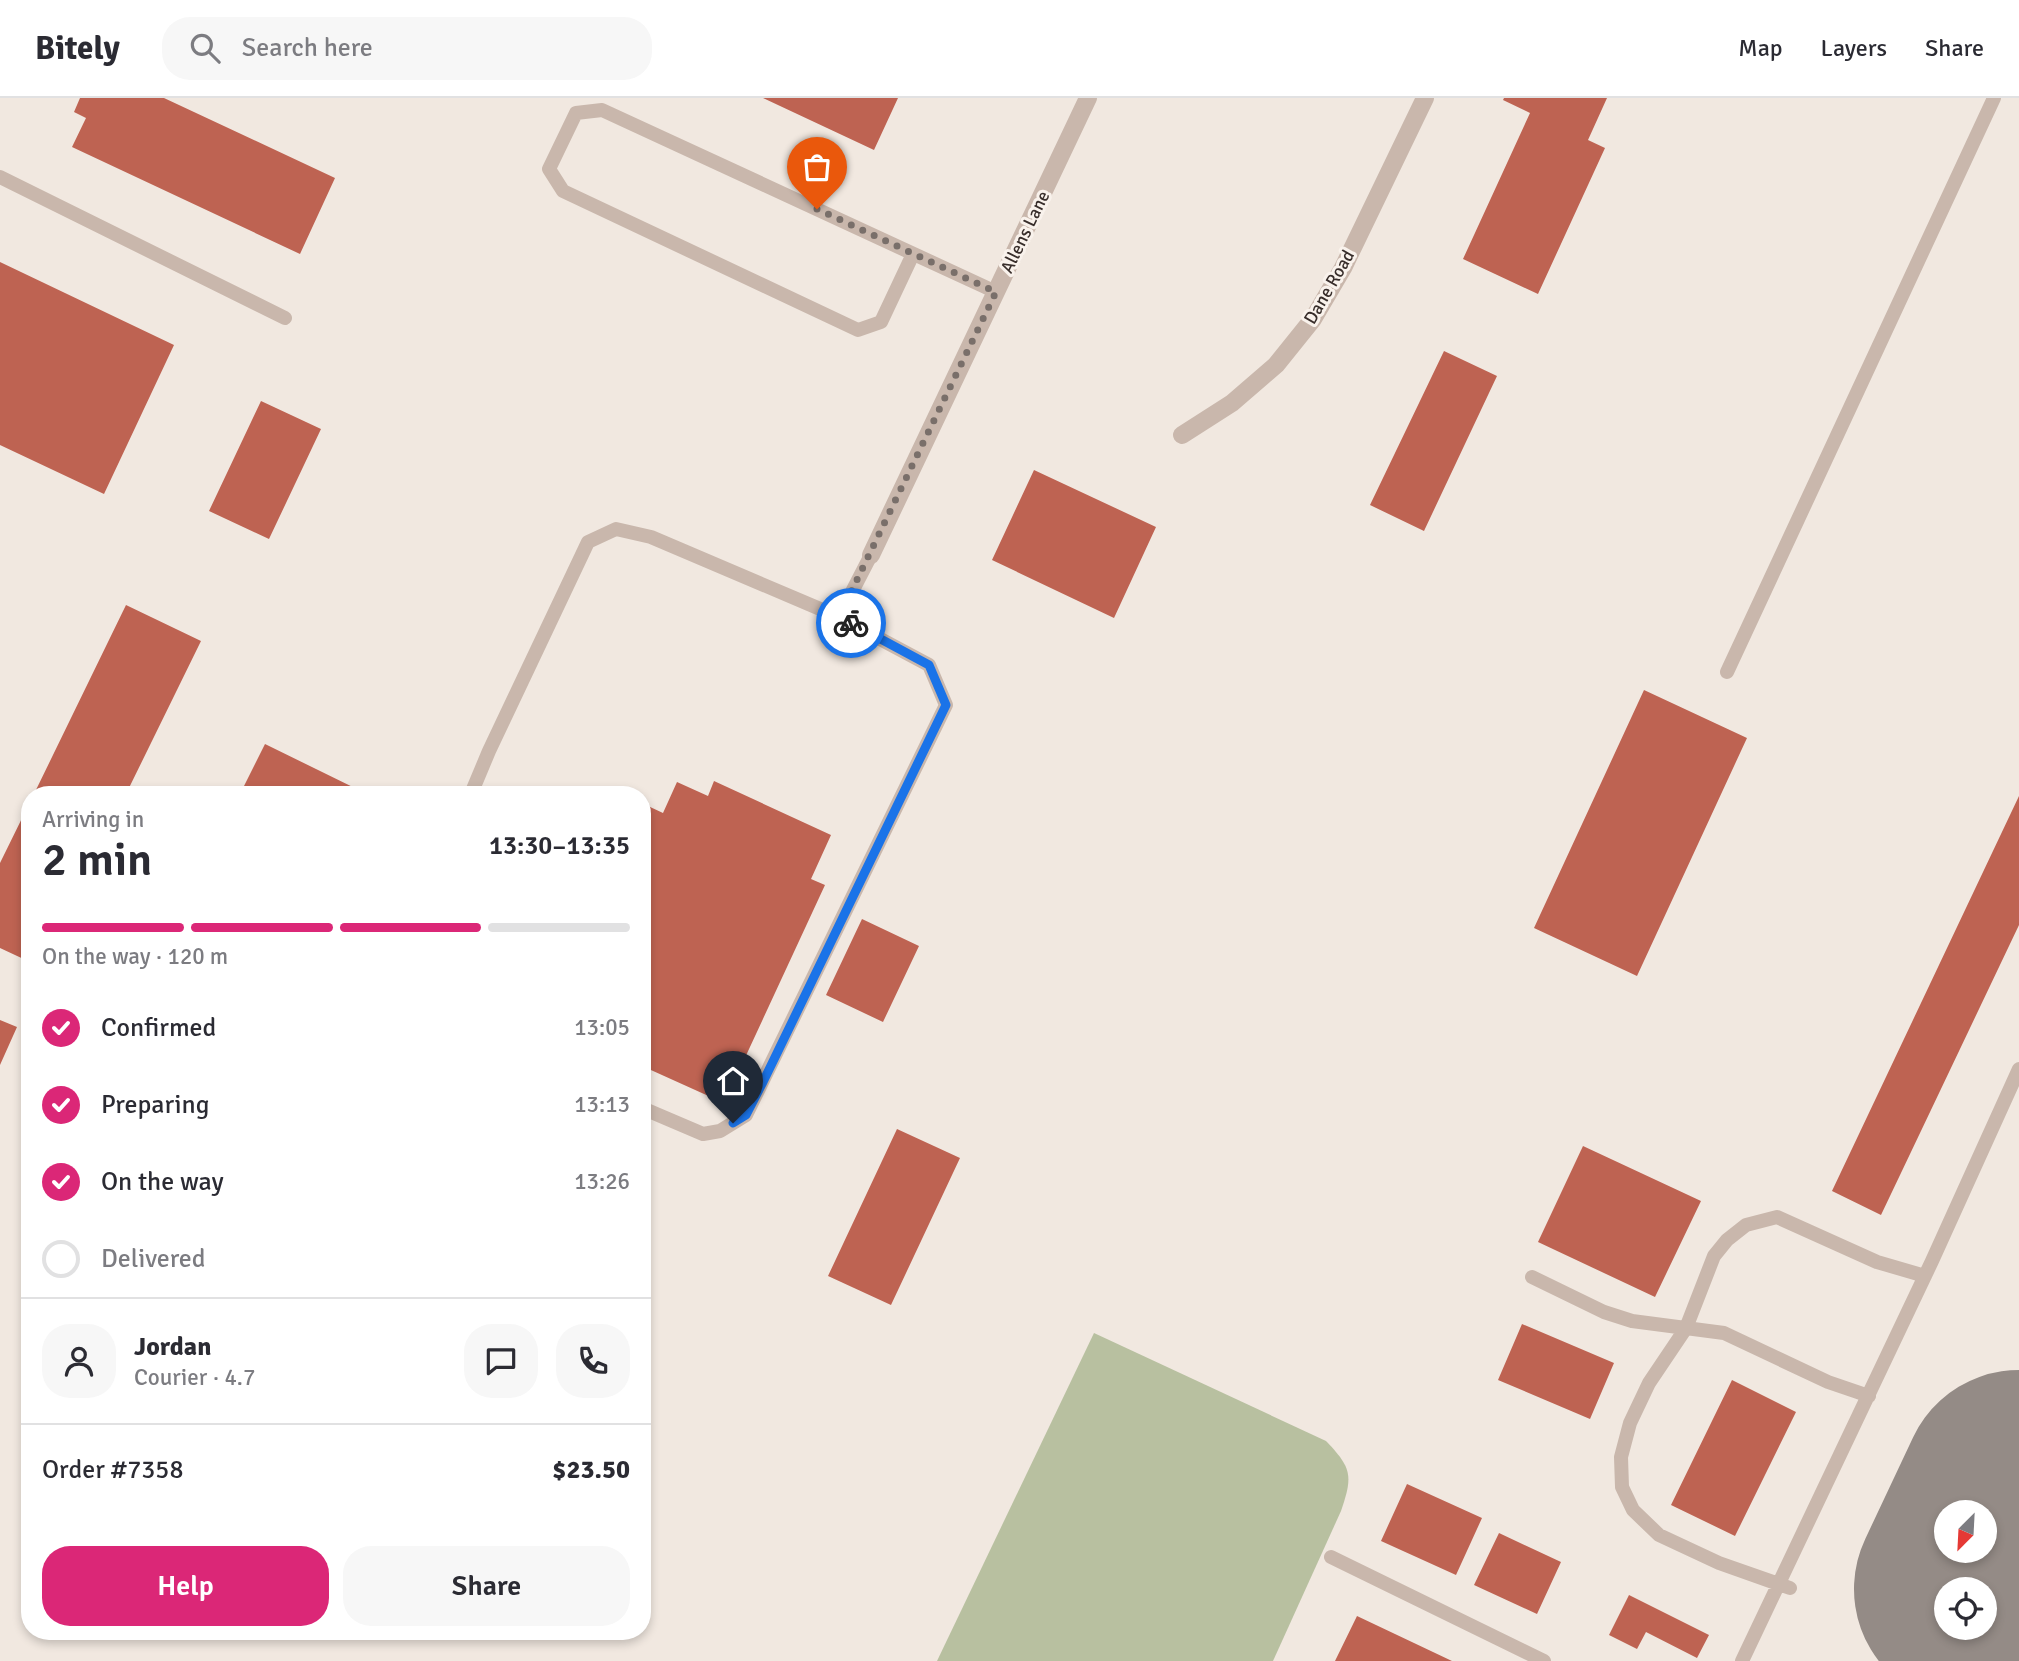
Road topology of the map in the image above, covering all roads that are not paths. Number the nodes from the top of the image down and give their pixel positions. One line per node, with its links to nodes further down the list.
1 (1088, 98): 6 (street, Allens Lane)
2 (1425, 98): 8 (street, Dane Road)
3 (1994, 98): 11 (lane)
4 (0, 177): 7 (lane)
5 (913, 254): 5 (lane); 6 (lane)
6 (996, 292): 9 (street, Allens Lane)
7 (285, 318)
8 (1182, 435)
9 (871, 555): 10 (lane)
10 (839, 617): 12 (lane); 14 (lane)
11 (1727, 672)
12 (474, 786)
13 (2019, 1069): 15 (lane)
14 (651, 1112)
15 (1925, 1276): 17 (lane); 18 (lane)
16 (1532, 1278): 17 (lane)
17 (1686, 1328): 18 (lane); 20 (lane)
18 (1869, 1395): 20 (lane)
19 (1331, 1557): 21 (lane)
20 (1785, 1586): 22 (lane)
21 (1544, 1661)
22 (1742, 1661)

